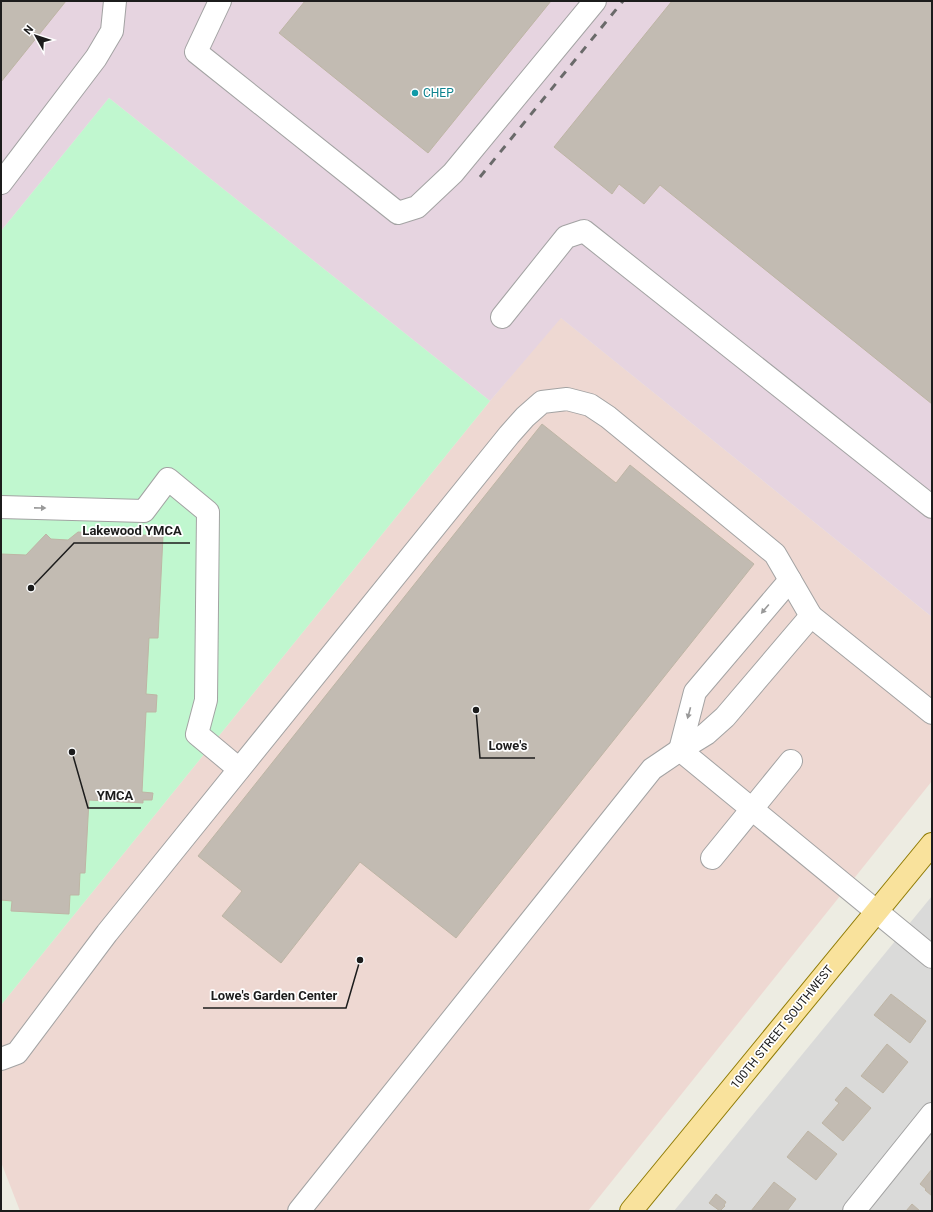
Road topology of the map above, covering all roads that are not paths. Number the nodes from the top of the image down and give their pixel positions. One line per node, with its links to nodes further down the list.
1 (115, 1): 4 (street)
2 (220, 1): 3 (street)
3 (595, 1)
4 (1, 183)
5 (502, 317): 7 (street)
6 (1, 507): 13 (street, one-way to 13)
7 (932, 507)
8 (790, 580): 9 (street); 11 (street, one-way to 11); 13 (street)
9 (811, 616): 10 (street); 11 (street)
10 (932, 713)
11 (680, 750): 14 (street); 21 (street)
12 (790, 761): 14 (street)
13 (239, 769): 19 (street)
14 (752, 809): 16 (street); 17 (street)
15 (932, 844): 17 (main road, 100TH STREET SOUTHWEST)
16 (712, 858)
17 (877, 911): 18 (street); 22 (main road, 100TH STREET SOUTHWEST)
18 (932, 957)
19 (1, 1059)
20 (932, 1114): 23 (street)
21 (299, 1211)
22 (631, 1211)
23 (854, 1211)

